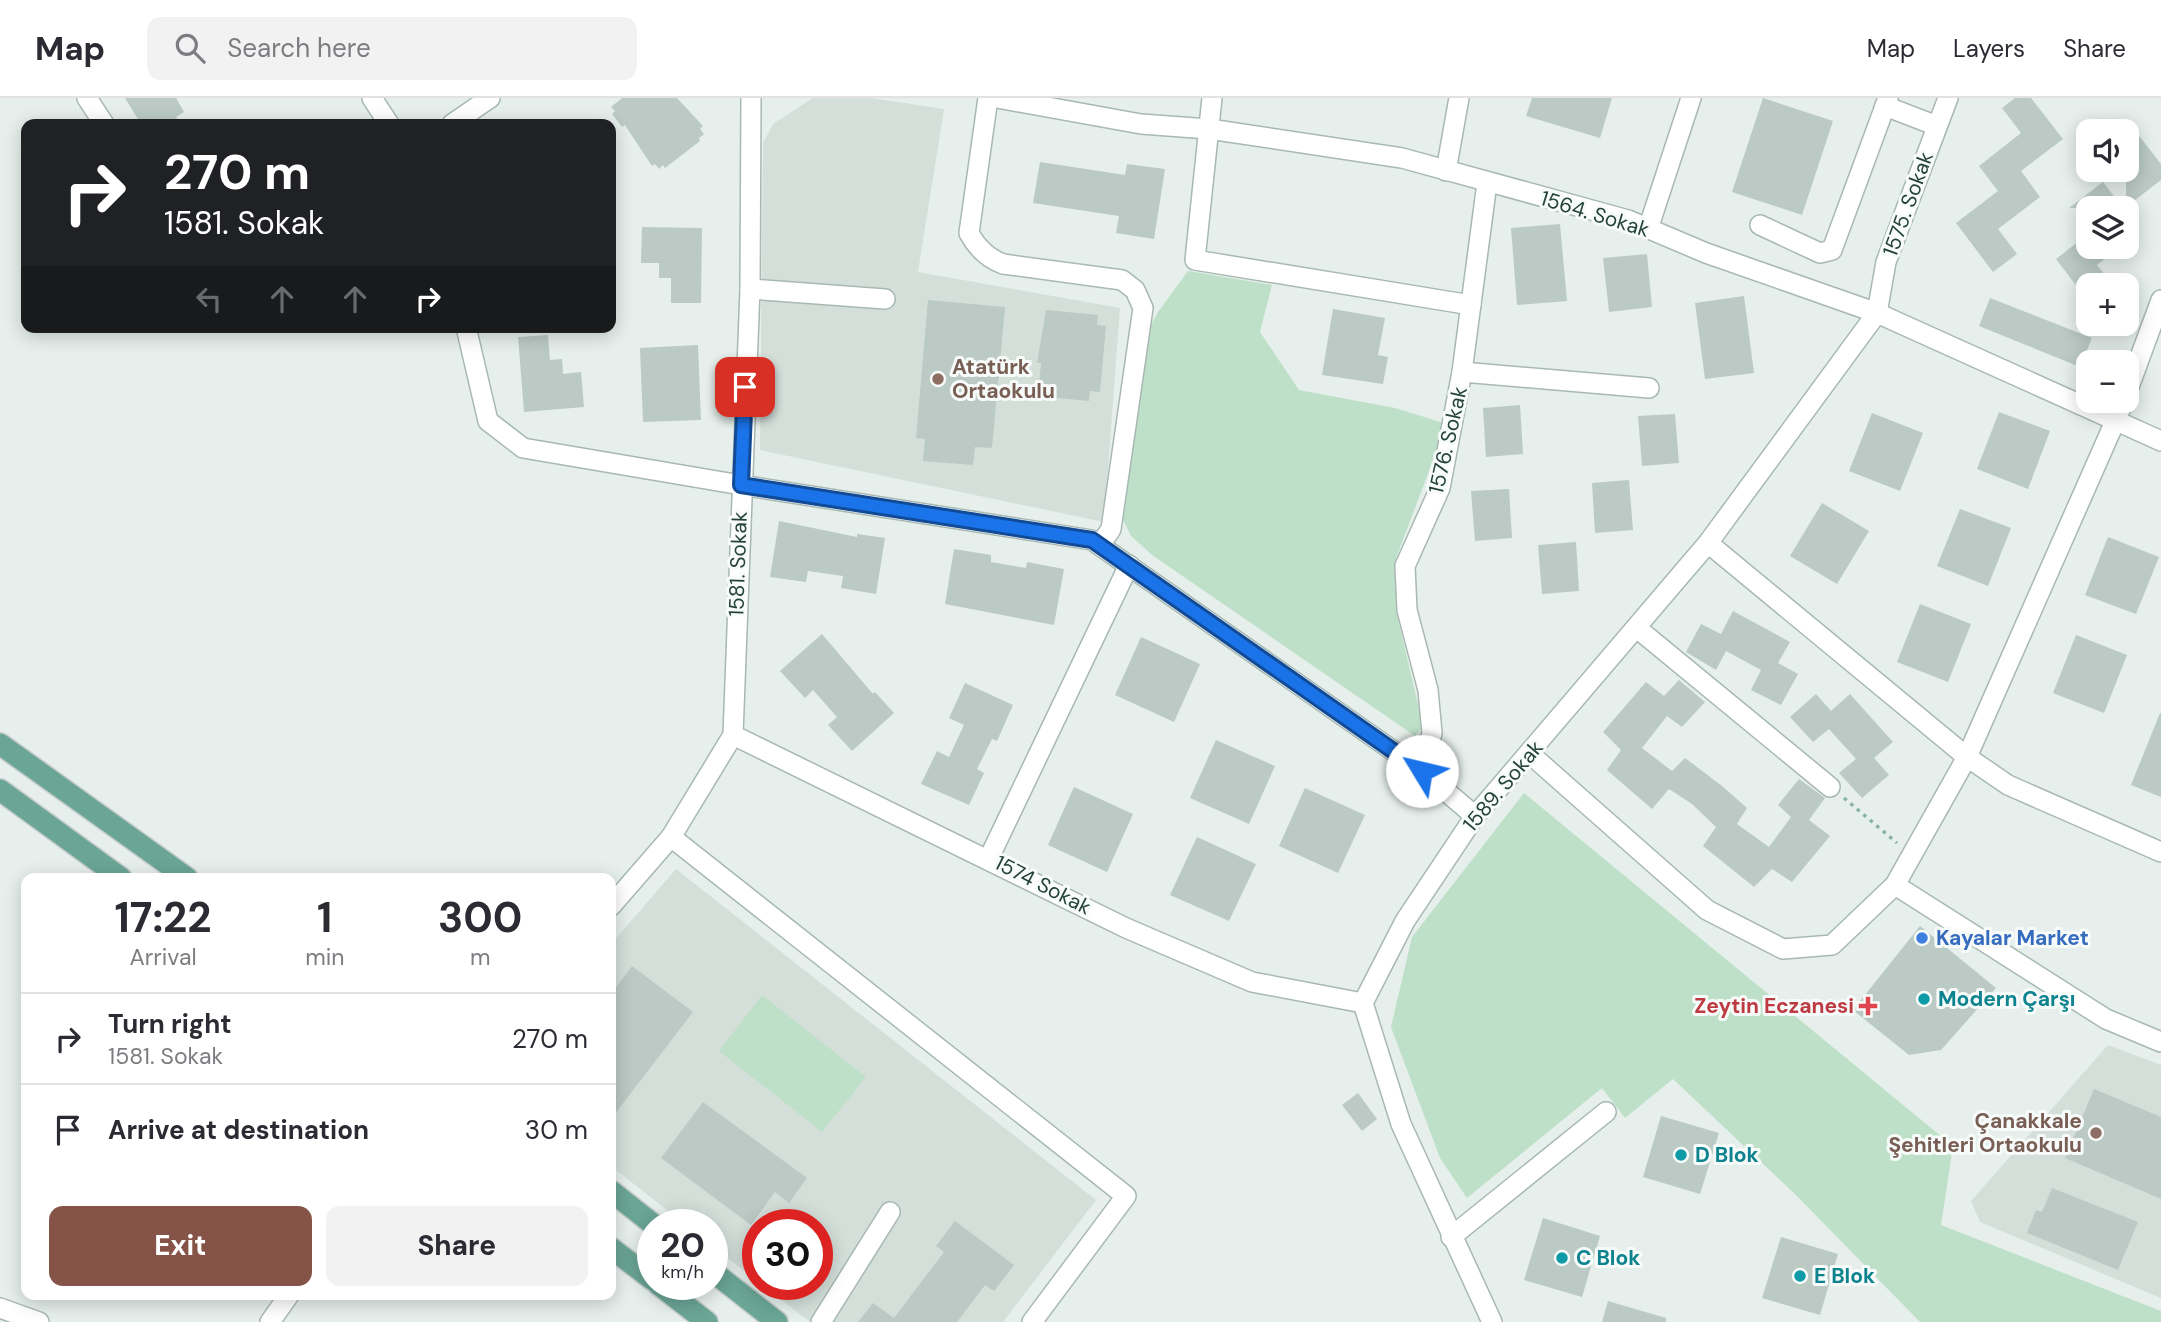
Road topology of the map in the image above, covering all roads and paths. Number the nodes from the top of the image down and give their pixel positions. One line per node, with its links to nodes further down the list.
1 (87, 98): 12 (street)
2 (372, 98): 13 (street)
3 (490, 98): 14 (street)
4 (751, 98): 21 (street, 1581. Sokak)
5 (989, 98): 35 (street)
6 (997, 98): 16 (street, 1564. Sokak)
7 (1212, 98): 16 (street)
8 (1459, 98): 17 (street)
9 (1691, 98): 20 (street)
10 (1948, 98): 15 (street, 1575. Sokak)
11 (1887, 102): 15 (street); 19 (street)
12 (101, 119)
13 (386, 119)
14 (459, 119)
15 (1937, 126): 25 (street, 1575. Sokak)
16 (1209, 129): 17 (street, 1564. Sokak); 24 (street)
17 (1446, 171): 18 (street, 1564. Sokak)
18 (1487, 183): 20 (street, 1564. Sokak); 24 (street, 1576. Sokak)
19 (1760, 225)
20 (1648, 229): 25 (street, 1564. Sokak)
21 (750, 289): 22 (street); 33 (street, 1581. Sokak)
22 (885, 299)
23 (2161, 300): 27 (street)
24 (1471, 304): 28 (street, 1576. Sokak)
25 (1877, 313): 31 (street, 1564. Sokak); 34 (street, 1589. Sokak)
26 (467, 333): 33 (street)
27 (2139, 360)
28 (1462, 372): 29 (street); 42 (street, 1576. Sokak)
29 (1649, 388)
30 (2119, 413): 31 (street)
31 (2116, 422): 32 (street, 1564. Sokak); 41 (street)
32 (2161, 441)
33 (741, 485): 35 (street); 38 (street, 1581. Sokak)
34 (1708, 543): 37 (street, 1589. Sokak); 41 (street)
35 (1100, 545): 36 (street)
36 (1129, 565): 42 (street); 49 (street)
37 (1638, 629): 40 (street, 1589. Sokak); 43 (street)
38 (733, 735): 46 (street, 1581. Sokak); 49 (street, 1574 Sokak)
39 (0, 744): 51 (main road)
40 (1530, 754): 45 (street, 1589. Sokak); 52 (street)
41 (1967, 757): 47 (street); 48 (street)
42 (1422, 771): 45 (street)
43 (1830, 787): 48 (path)
44 (0, 790): 50 (main road)
45 (1475, 816): 54 (street, 1589. Sokak)
46 (671, 837): 53 (street, 1581. Sokak); 72 (street)
47 (2161, 852)
48 (1912, 856): 52 (street)
49 (989, 858): 54 (street, 1574 Sokak)
50 (114, 873)
51 (180, 873)
52 (1895, 885): 55 (street)
53 (616, 900)
54 (1363, 1003): 60 (street)
55 (2161, 1042)
56 (1606, 1112): 60 (street)
57 (616, 1195): 58 (main road)
58 (637, 1212)
59 (890, 1212): 71 (street)
60 (1451, 1237): 73 (street)
61 (616, 1252): 62 (main road)
62 (637, 1268)
63 (728, 1284): 70 (main road)
64 (285, 1300): 68 (street)
65 (679, 1300): 69 (main road)
66 (0, 1308): 67 (street)
67 (39, 1322)
68 (270, 1322)
69 (707, 1322)
70 (777, 1322)
71 (821, 1322)
72 (1032, 1322)
73 (1492, 1322)

